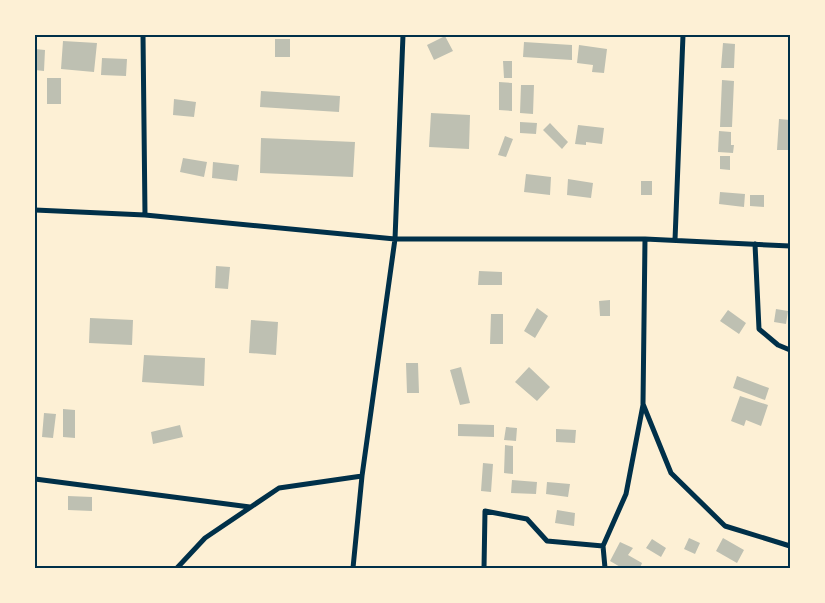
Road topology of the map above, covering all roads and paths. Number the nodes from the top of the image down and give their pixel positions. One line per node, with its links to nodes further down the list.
1 (143, 35): 5 (street)
2 (403, 35): 6 (street)
3 (683, 35): 8 (street)
4 (35, 210): 5 (street)
5 (145, 215): 6 (street)
6 (394, 239): 7 (street); 13 (street)
7 (645, 239): 8 (street); 12 (street)
8 (675, 240): 9 (street)
9 (755, 244): 10 (street); 11 (street)
10 (790, 246)
11 (790, 350)
12 (643, 404): 17 (street); 18 (street)
13 (362, 476): 16 (street); 20 (street)
14 (35, 479): 15 (street); 16 (street)
15 (35, 486)
16 (250, 508): 19 (street)
17 (603, 546): 21 (street); 22 (street)
18 (790, 546)
19 (177, 568)
20 (353, 568)
21 (484, 568)
22 (605, 568)

